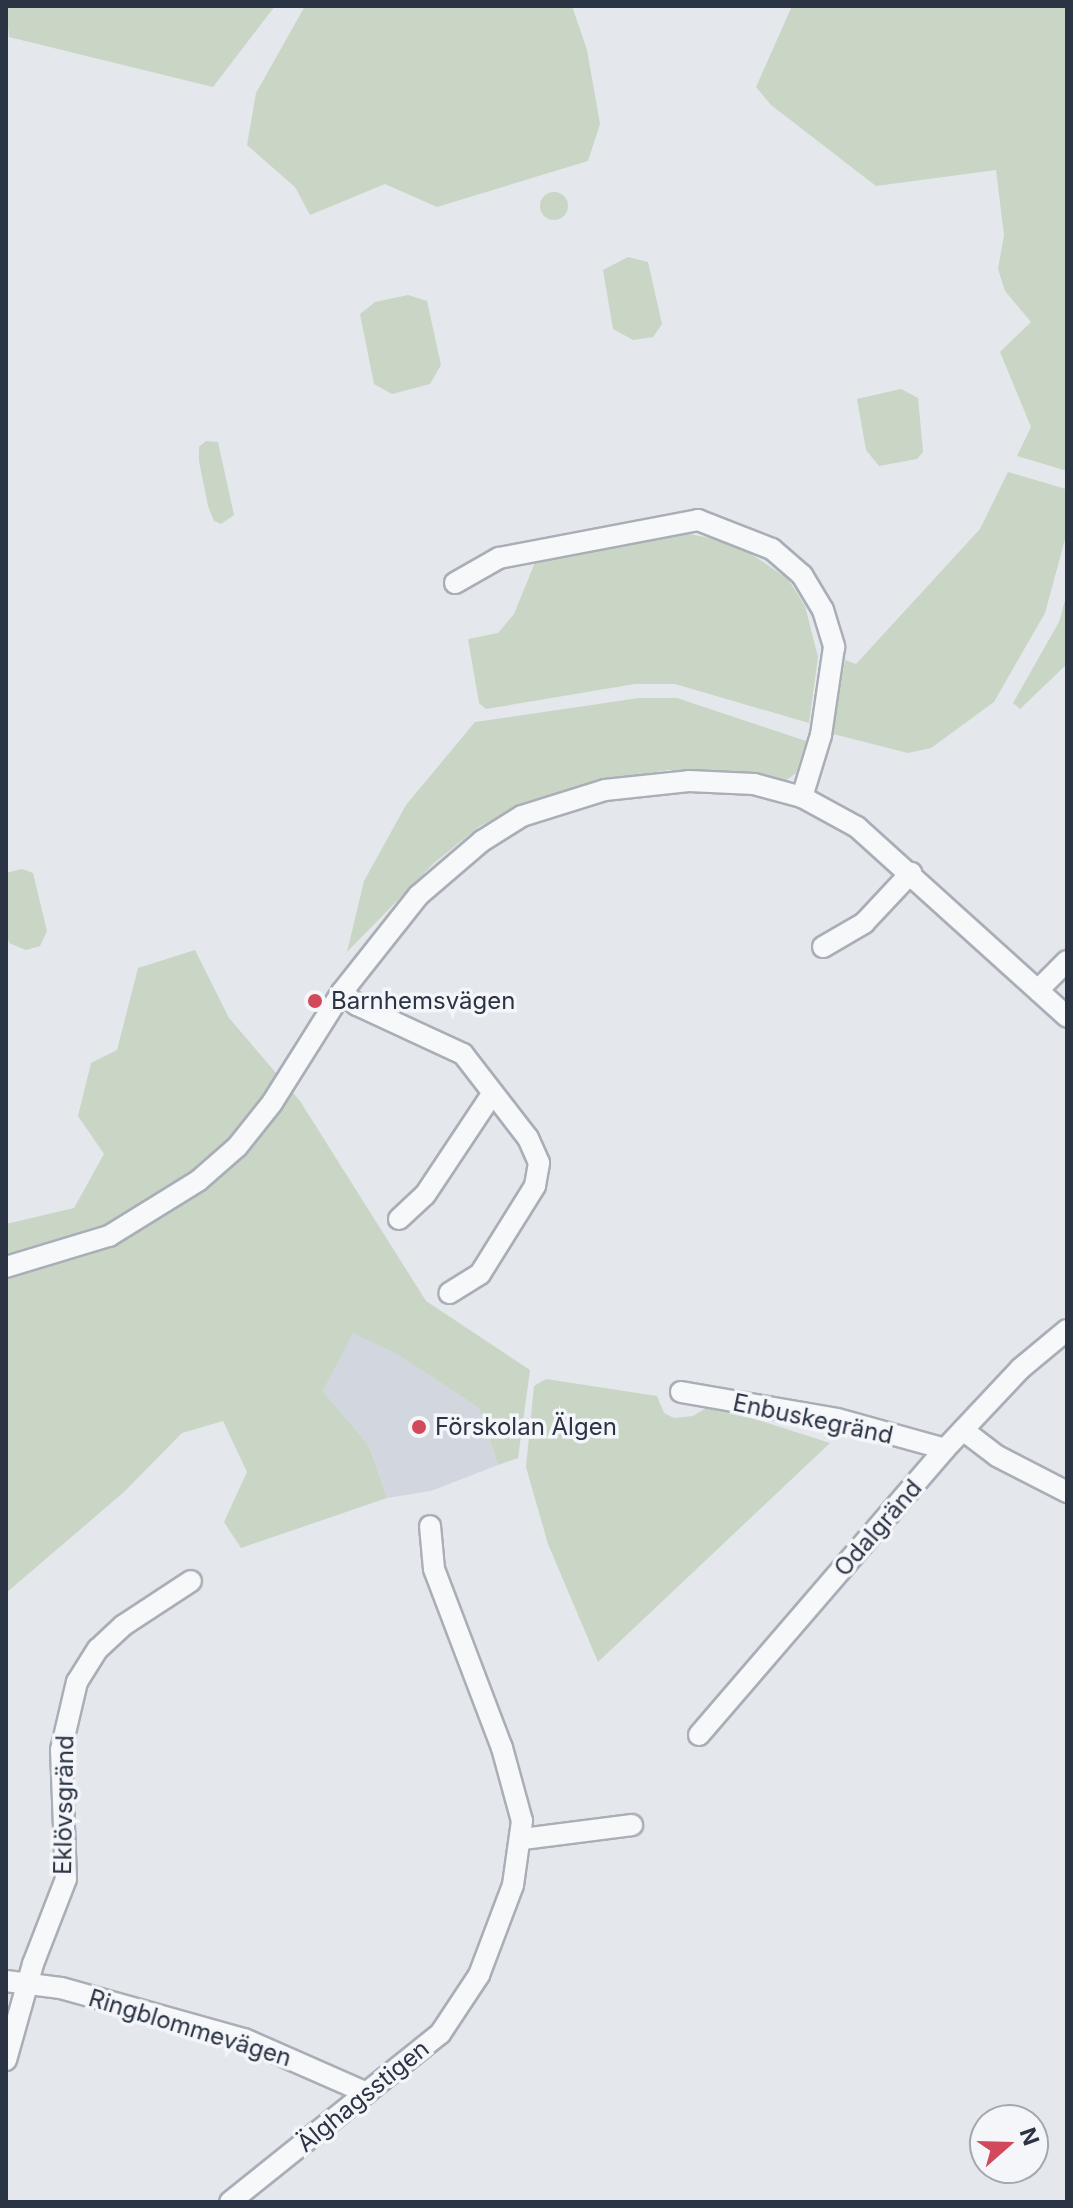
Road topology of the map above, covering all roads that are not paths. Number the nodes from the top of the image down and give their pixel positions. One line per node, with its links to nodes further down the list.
1 (455, 583): 2 (street)
2 (802, 797): 3 (street); 7 (street)
3 (911, 873): 4 (street); 6 (street)
4 (823, 947)
5 (1067, 961): 6 (street)
6 (1038, 990): 8 (street)
7 (342, 992): 9 (street); 11 (street)
8 (1067, 1017)
9 (492, 1094): 10 (street); 12 (street)
10 (399, 1219)
11 (6, 1267)
12 (450, 1293)
13 (1067, 1330): 15 (street, Odalgränd)
14 (681, 1392): 16 (street, Enbuskegränd)
15 (963, 1430): 16 (street, Odalgränd); 17 (street)
16 (945, 1449): 20 (street, Odalgränd)
17 (1067, 1492)
18 (430, 1526): 22 (street, Älghagsstigen)
19 (191, 1581): 24 (street, Eklövsgränd)
20 (699, 1735)
21 (632, 1825): 22 (street)
22 (523, 1839): 26 (street, Älghagsstigen)
23 (6, 1981): 24 (street, Ringblommevägen)
24 (28, 1982): 25 (street, Eklövsgränd); 26 (street, Ringblommevägen)
25 (6, 2060)
26 (367, 2093): 27 (street, Älghagsstigen)
27 (230, 2202)

